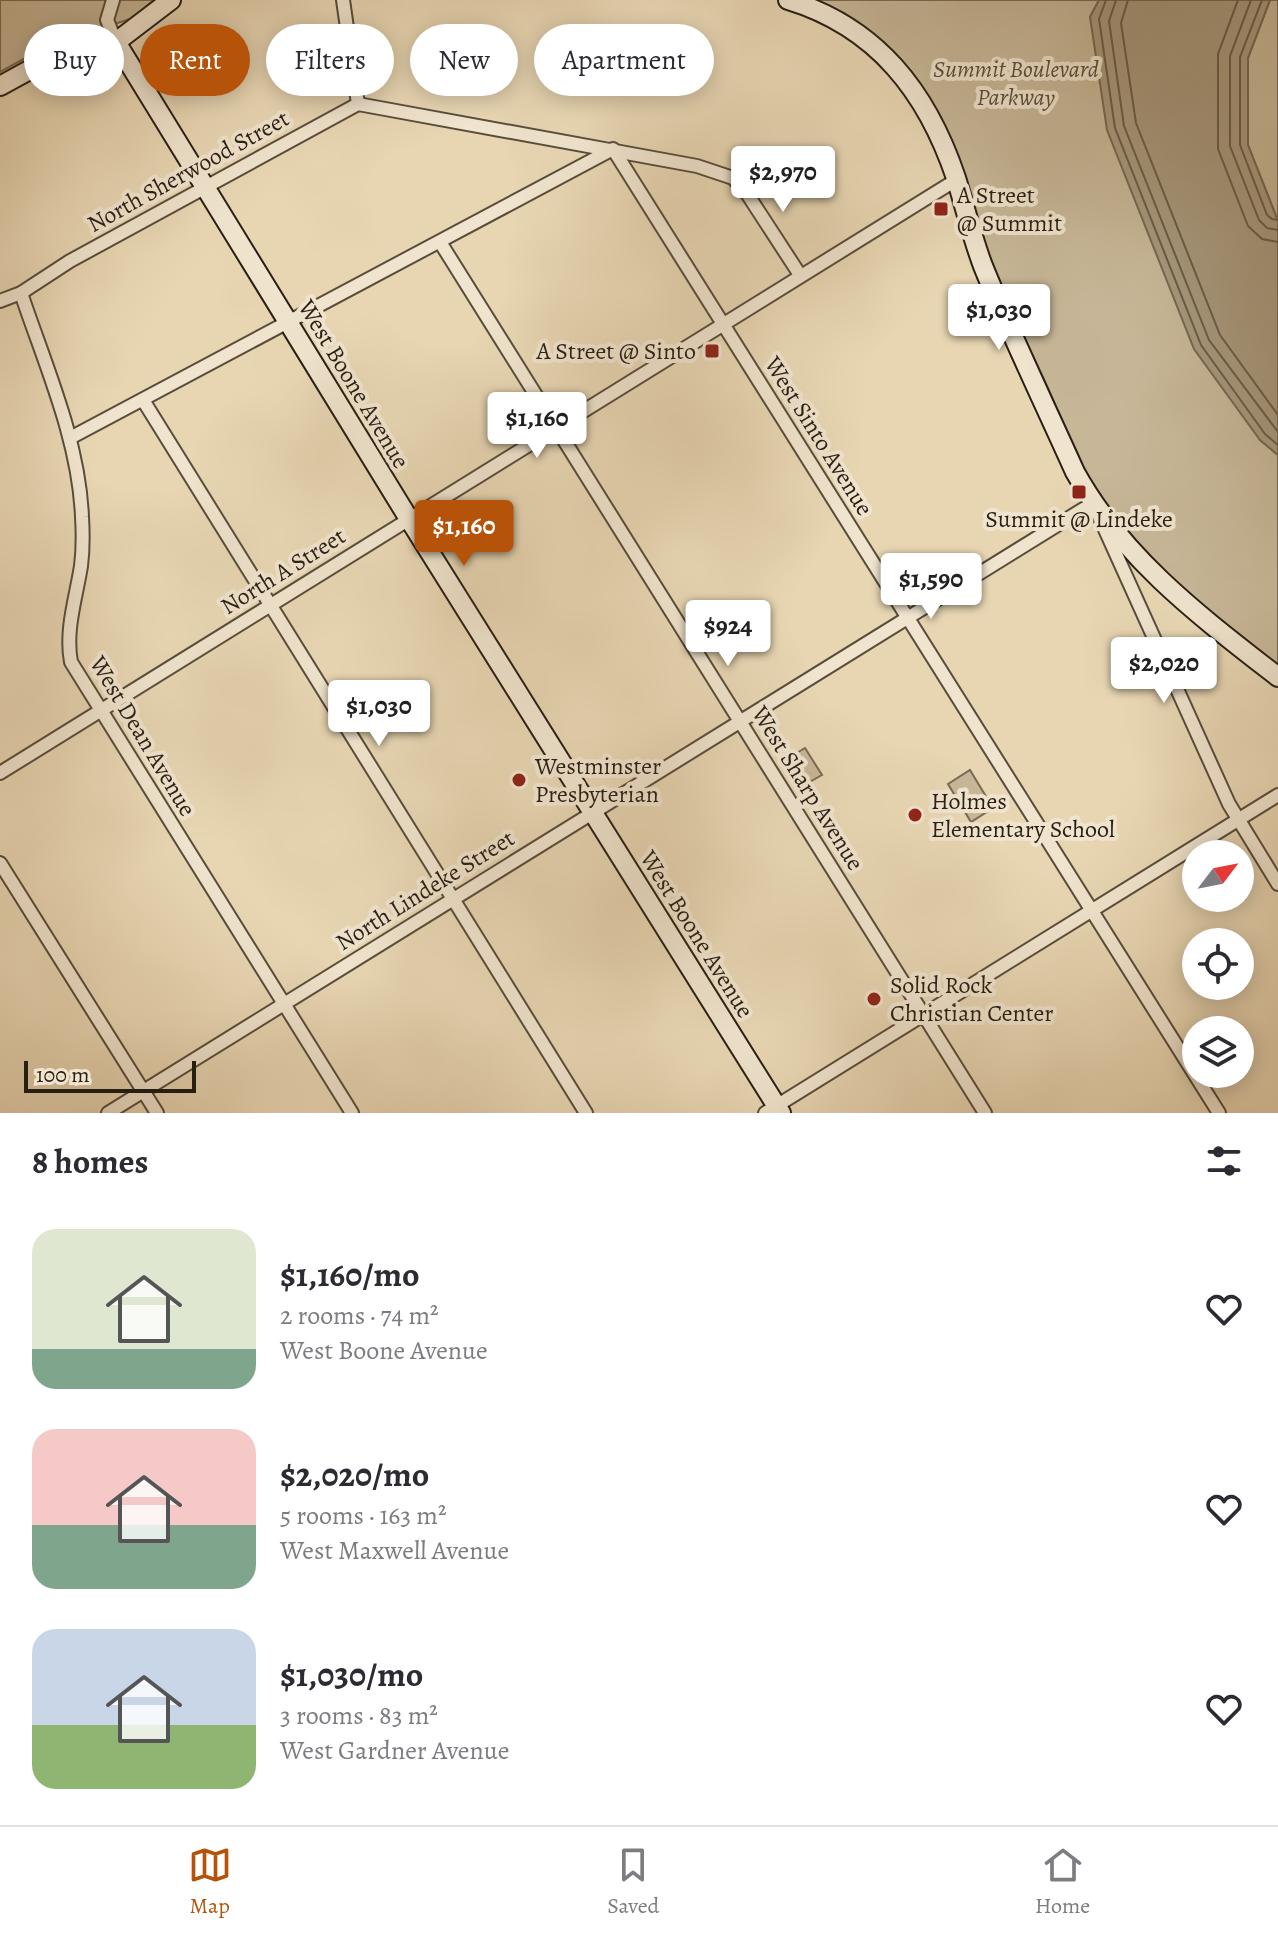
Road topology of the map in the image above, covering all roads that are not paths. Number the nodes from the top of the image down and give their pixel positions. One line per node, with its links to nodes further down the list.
1 (113, 0): 5 (street, West Boone Avenue)
2 (171, 0): 6 (main road)
3 (343, 0): 10 (street)
4 (788, 0): 12 (main road)
5 (109, 24)
6 (124, 36)
7 (124, 55): 13 (main road, West Boone Avenue)
8 (24, 73): 9 (main road)
9 (0, 86)
10 (358, 104): 11 (street); 13 (street, North Sherwood Street)
11 (613, 149): 14 (street); 15 (street); 19 (street, West Sinto Avenue)
12 (956, 180): 15 (street, North A Street); 23 (main road)
13 (204, 187): 16 (street, North Sherwood Street); 18 (main road, West Boone Avenue)
14 (440, 242): 18 (street); 21 (street, West Sharp Avenue)
15 (800, 275): 19 (street, North A Street)
16 (21, 293): 17 (street, North Sherwood Street); 22 (street, West Dean Avenue)
17 (0, 301)
18 (289, 323): 20 (street); 24 (main road, West Boone Avenue)
19 (722, 323): 21 (street, North A Street); 26 (street, West Sinto Avenue)
20 (143, 400): 22 (street); 25 (street)
21 (555, 428): 24 (street, North A Street); 29 (street, West Sharp Avenue)
22 (70, 438): 28 (street, West Dean Avenue)
23 (1093, 503): 26 (street, North Lindeke Street); 27 (main road); 33 (street)
24 (409, 519): 25 (street, North A Street); 32 (main road, West Boone Avenue)
25 (269, 606): 28 (street, North A Street); 36 (street)
26 (906, 616): 29 (street, North Lindeke Street); 37 (street, West Sinto Avenue)
27 (1278, 677)
28 (100, 711): 30 (street, North A Street); 38 (street, West Dean Avenue)
29 (741, 721): 32 (street, North Lindeke Street); 39 (street, West Sharp Avenue)
30 (0, 773)
31 (1278, 795): 33 (street)
32 (593, 812): 36 (street, North Lindeke Street); 41 (main road, West Boone Avenue)
33 (1238, 821): 35 (street); 37 (street)
34 (0, 863): 40 (street)
35 (1278, 884)
36 (451, 898): 38 (street, North Lindeke Street); 45 (street)
37 (1091, 911): 39 (street); 47 (street, West Sinto Avenue)
38 (282, 1004): 40 (street, North Lindeke Street); 44 (street, West Dean Avenue)
39 (924, 1016): 41 (street); 46 (street, West Sharp Avenue)
40 (143, 1091): 42 (street, North Lindeke Street); 43 (street)
41 (774, 1111)
42 (108, 1113)
43 (157, 1113)
44 (352, 1113)
45 (586, 1113)
46 (985, 1113)
47 (1219, 1113)

